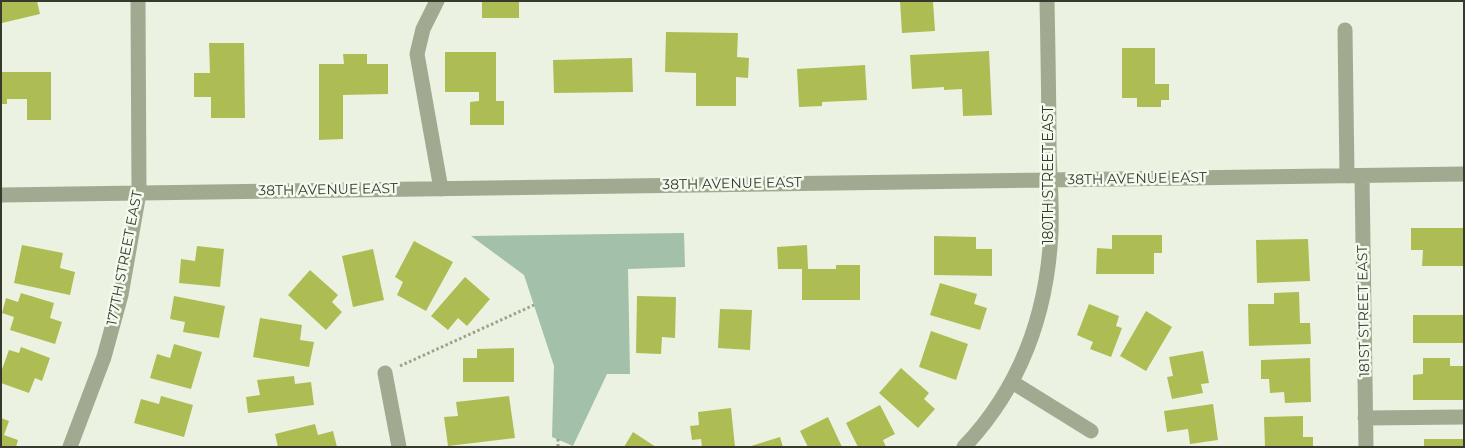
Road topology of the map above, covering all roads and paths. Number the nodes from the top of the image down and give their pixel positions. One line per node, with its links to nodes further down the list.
1 (138, 1): 10 (street, 177TH STREET EAST)
2 (437, 1): 9 (street)
3 (1047, 1): 8 (street, 180TH STREET EAST)
4 (1345, 30): 6 (street)
5 (1464, 174): 7 (street, 38TH AVENUE EAST)
6 (1346, 176): 7 (street, 38TH AVENUE EAST); 8 (street, 38TH AVENUE EAST)
7 (1362, 176): 16 (street, 181ST STREET EAST)
8 (1050, 180): 9 (street, 38TH AVENUE EAST); 14 (street, 180TH STREET EAST)
9 (441, 188): 10 (street, 38TH AVENUE EAST)
10 (139, 192): 11 (street, 38TH AVENUE EAST); 19 (street, 177TH STREET EAST)
11 (1, 195)
12 (534, 305): 13 (path)
13 (385, 373): 20 (street)
14 (1012, 382): 17 (street); 22 (street, 180TH STREET EAST)
15 (1464, 417): 16 (street)
16 (1366, 418): 23 (street, 181ST STREET EAST)
17 (1091, 431)
18 (558, 439): 21 (path)
19 (70, 447)
20 (399, 447)
21 (558, 447)
22 (964, 447)
23 (1366, 447)

